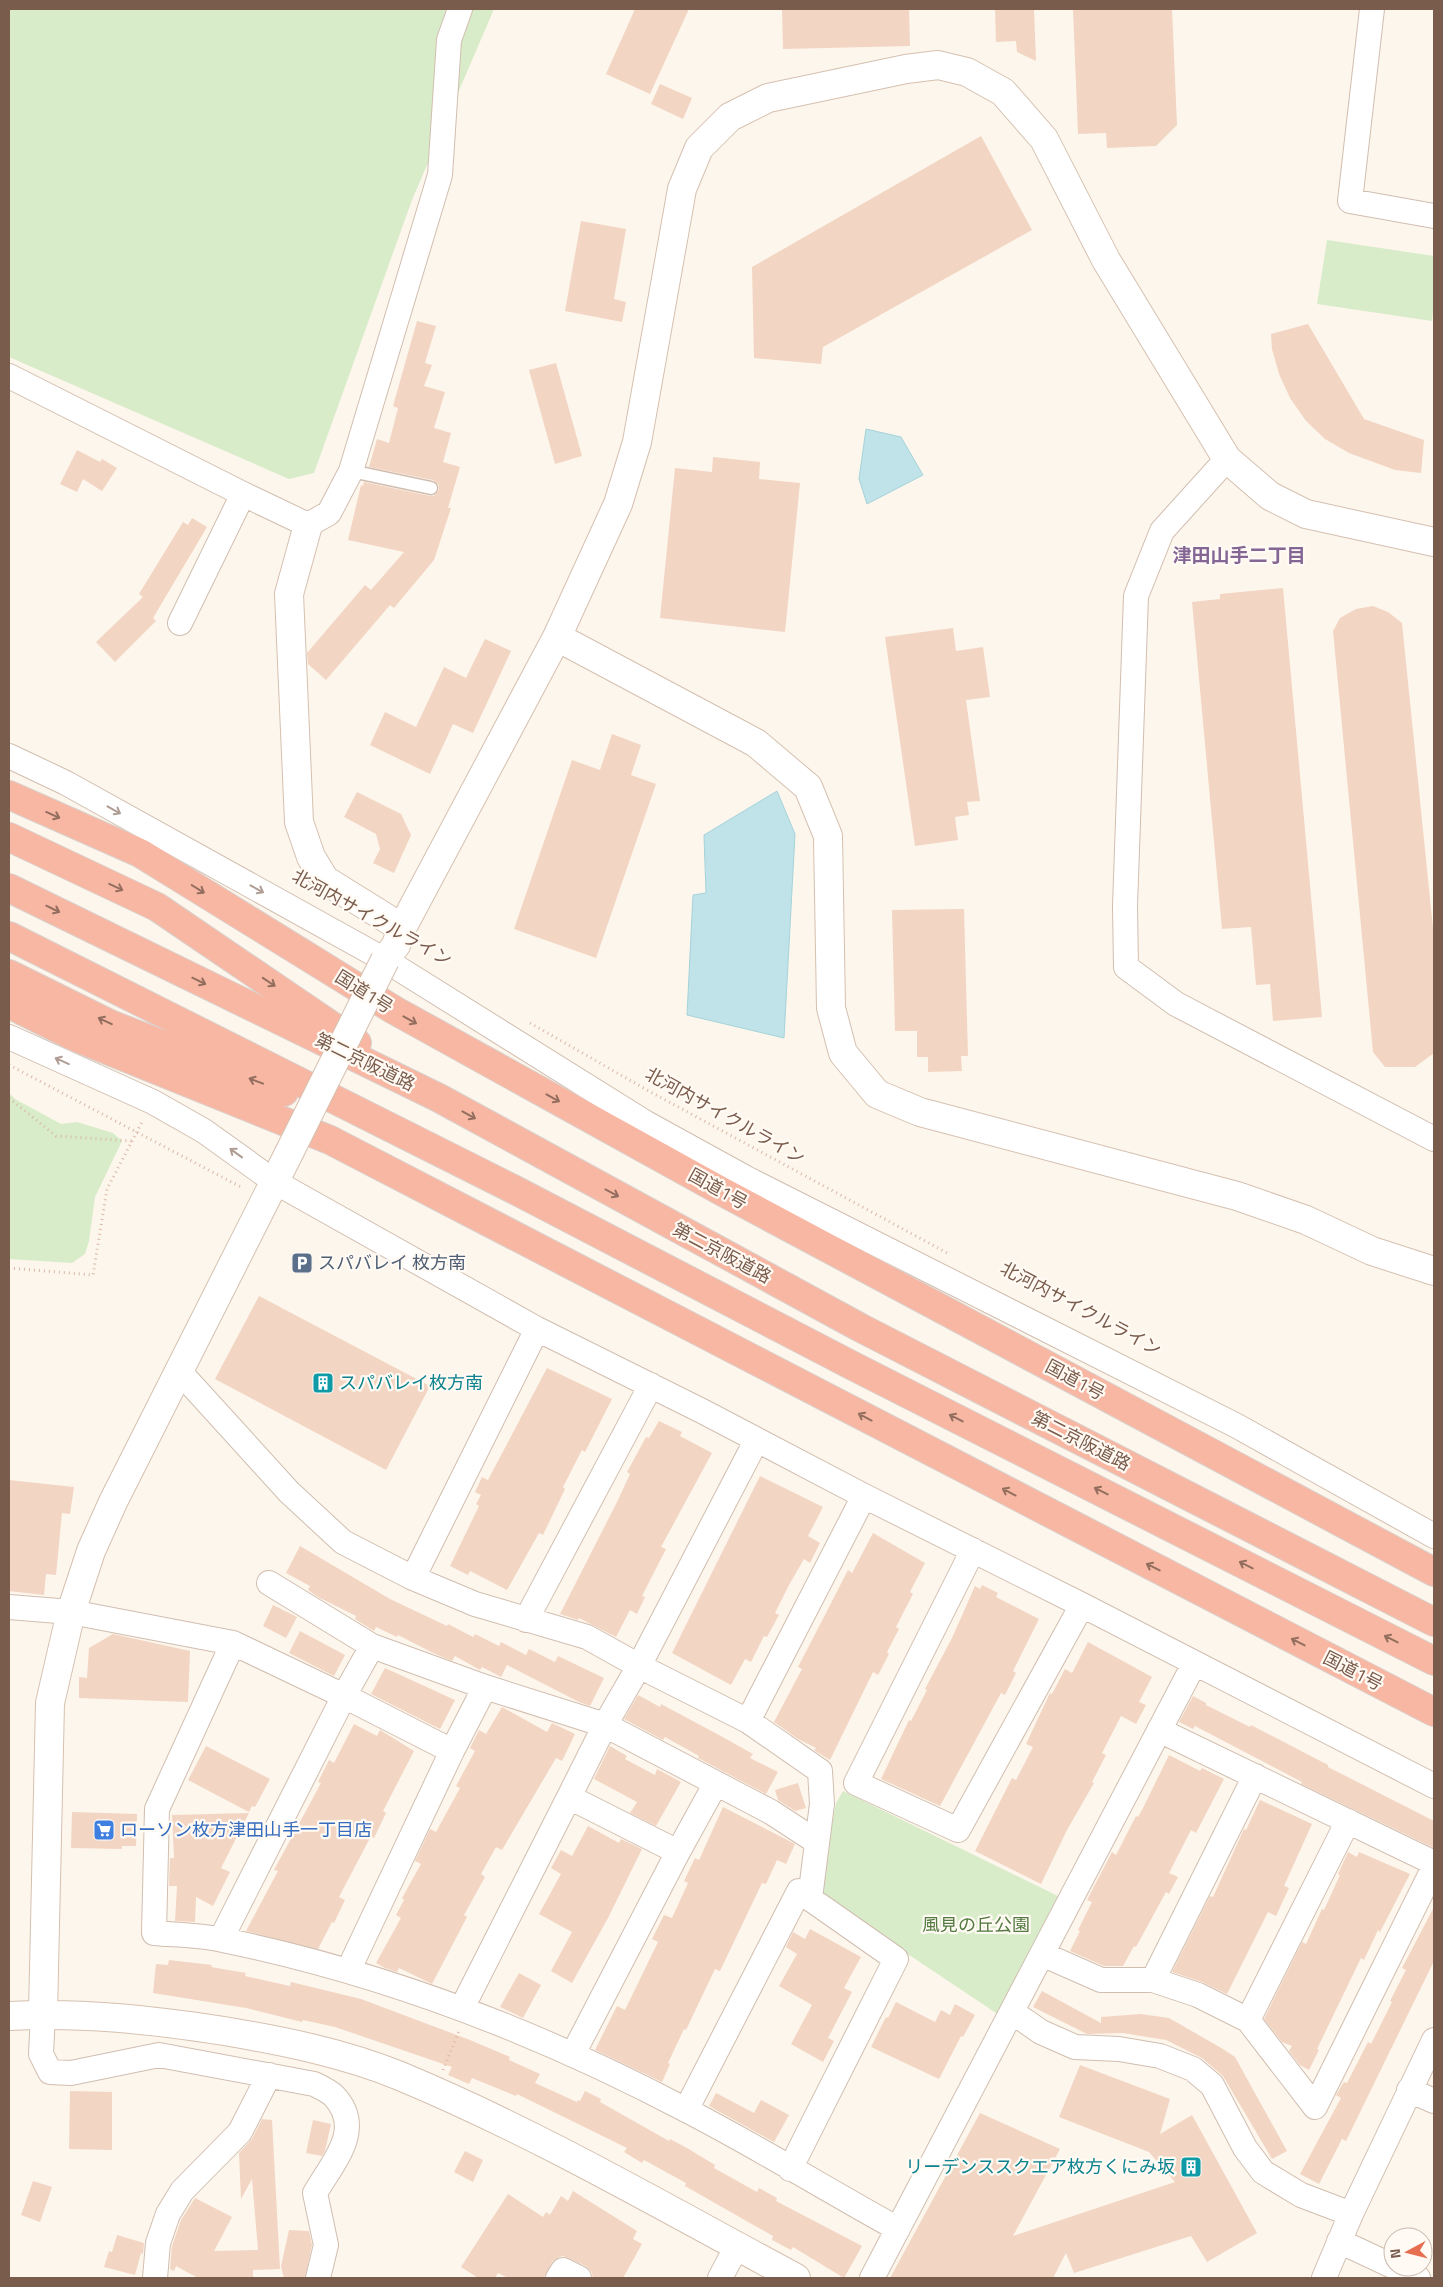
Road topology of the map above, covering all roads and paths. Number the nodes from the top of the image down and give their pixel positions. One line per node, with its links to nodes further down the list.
1 (460, 9): 6 (street)
2 (1372, 9): 3 (street)
3 (1434, 216)
4 (9, 376): 8 (street)
5 (1227, 459): 10 (street); 12 (street); 27 (street)
6 (350, 471): 7 (lane); 9 (street)
7 (431, 488)
8 (243, 494): 9 (street); 11 (street)
9 (308, 525): 17 (street)
10 (1434, 542)
11 (180, 623)
12 (557, 637): 17 (street); 33 (street)
13 (9, 756): 19 (street, one-way to 19)
14 (9, 795): 41 (highway, 国道1号, one-way to 41)
15 (9, 837): 25 (highway, one-way to 25)
16 (9, 888): 25 (highway, 第二京阪道路, one-way to 25)
17 (402, 928): 19 (street)
18 (9, 936): 29 (highway, 第二京阪道路)
19 (385, 960): 30 (street, bridge); 39 (street)
20 (9, 974): 29 (highway, one-way to 20)
21 (9, 1004): 56 (highway, 国道1号, one-way to 21)
22 (526, 1020): 31 (path, 北河内サイクルライン)
23 (9, 1037): 26 (street, one-way to 23)
24 (9, 1098): 28 (path)
25 (439, 1098): 48 (highway, 第二京阪道路, one-way to 48)
26 (153, 1102): 28 (path); 30 (street, one-way to 26)
27 (1434, 1139)
28 (132, 1141): 32 (path)
29 (448, 1156): 51 (highway, 第二京阪道路, one-way to 29)
30 (275, 1182): 34 (street); 35 (street)
31 (954, 1257)
32 (9, 1268)
33 (1434, 1271)
34 (537, 1329): 36 (street); 42 (street)
35 (178, 1372): 42 (street); 46 (street)
36 (651, 1385): 37 (street); 47 (street)
37 (756, 1441): 38 (street); 53 (street)
38 (864, 1496): 40 (street); 57 (street)
39 (1434, 1536)
40 (973, 1550): 44 (street); 44 (street)
41 (1434, 1572)
42 (413, 1578): 47 (street)
43 (270, 1583): 50 (street)
44 (1082, 1605): 52 (street)
45 (9, 1606): 46 (street)
46 (71, 1612): 49 (street); 77 (street)
47 (526, 1620): 53 (street)
48 (1434, 1622)
49 (232, 1643): 55 (street); 71 (street)
50 (372, 1646): 54 (street); 55 (street)
51 (1434, 1661)
52 (1194, 1664): 59 (street); 63 (street)
53 (639, 1666): 57 (street); 58 (street)
54 (484, 1687): 58 (street); 60 (street)
55 (344, 1696): 60 (street); 71 (street)
56 (1434, 1712)
57 (748, 1721): 66 (street)
58 (605, 1725): 62 (street); 64 (street)
59 (1159, 1730): 61 (street); 72 (street)
60 (452, 1751): 73 (street)
61 (1255, 1776): 65 (street); 74 (street)
62 (716, 1783): 66 (street); 67 (street)
63 (1434, 1786)
64 (569, 1797): 67 (street); 75 (street)
65 (1348, 1821): 68 (street); 79 (street)
66 (817, 1842): 70 (street)
67 (678, 1852): 81 (street)
68 (1434, 1863)
69 (1434, 1867): 79 (street)
70 (810, 1898): 86 (street); 87 (street)
71 (221, 1939): 73 (street)
72 (1042, 1954): 74 (street); 76 (street)
73 (348, 1971): 75 (street)
74 (1153, 1980): 79 (street)
75 (465, 2009): 81 (street); 84 (path)
76 (1012, 2012): 88 (street); 89 (street)
77 (43, 2014): 78 (street); 82 (street); 84 (street)
78 (9, 2016)
79 (1248, 2020)
80 (1434, 2040): 83 (street)
81 (573, 2054): 86 (street)
82 (269, 2075): 92 (street); 93 (street)
83 (1409, 2090): 85 (street); 88 (street)
84 (434, 2092): 91 (street)
85 (1434, 2101)
86 (686, 2110): 87 (street)
87 (790, 2169): 89 (street)
88 (1351, 2214): 90 (street)
89 (898, 2229): 98 (street)
90 (1339, 2241): 99 (street); 100 (street)
91 (737, 2246): 96 (street); 97 (street)
92 (155, 2278)
93 (318, 2278)
94 (558, 2278): 95 (street)
95 (579, 2278)
96 (720, 2278)
97 (796, 2278)
98 (872, 2278)
99 (1324, 2278)
100 (1414, 2278)

